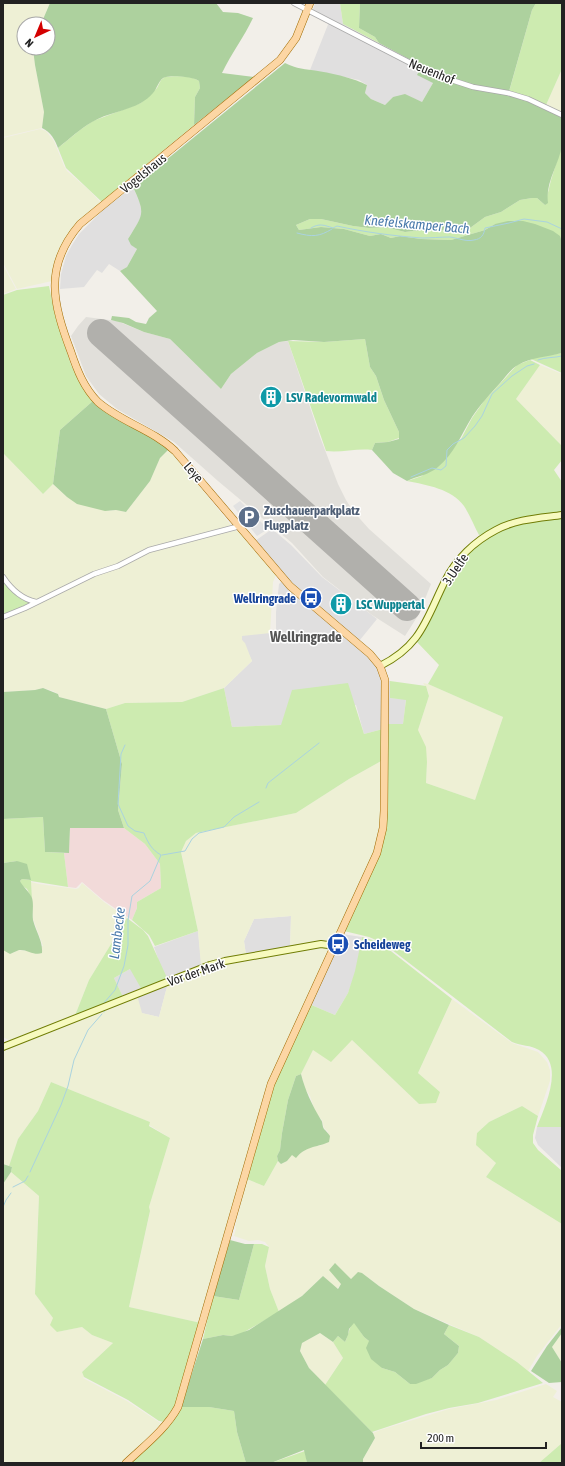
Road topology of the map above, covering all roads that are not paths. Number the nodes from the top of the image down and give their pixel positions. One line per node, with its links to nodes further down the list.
1 (294, 3): 3 (street, Neuenhof)
2 (310, 3): 3 (main road)
3 (308, 11): 4 (street, Neuenhof); 5 (main road, Vogelshaus)
4 (562, 115)
5 (76, 368): 7 (main road, Leye)
6 (562, 515): 11 (street, 3.Uelfe)
7 (240, 526): 9 (street); 11 (main road, Leye)
8 (3, 577): 9 (street)
9 (36, 602): 10 (street)
10 (3, 617)
11 (380, 666): 12 (main road)
12 (334, 947): 13 (street, Vor der Mark); 14 (main road)
13 (3, 1047)
14 (126, 1463)

